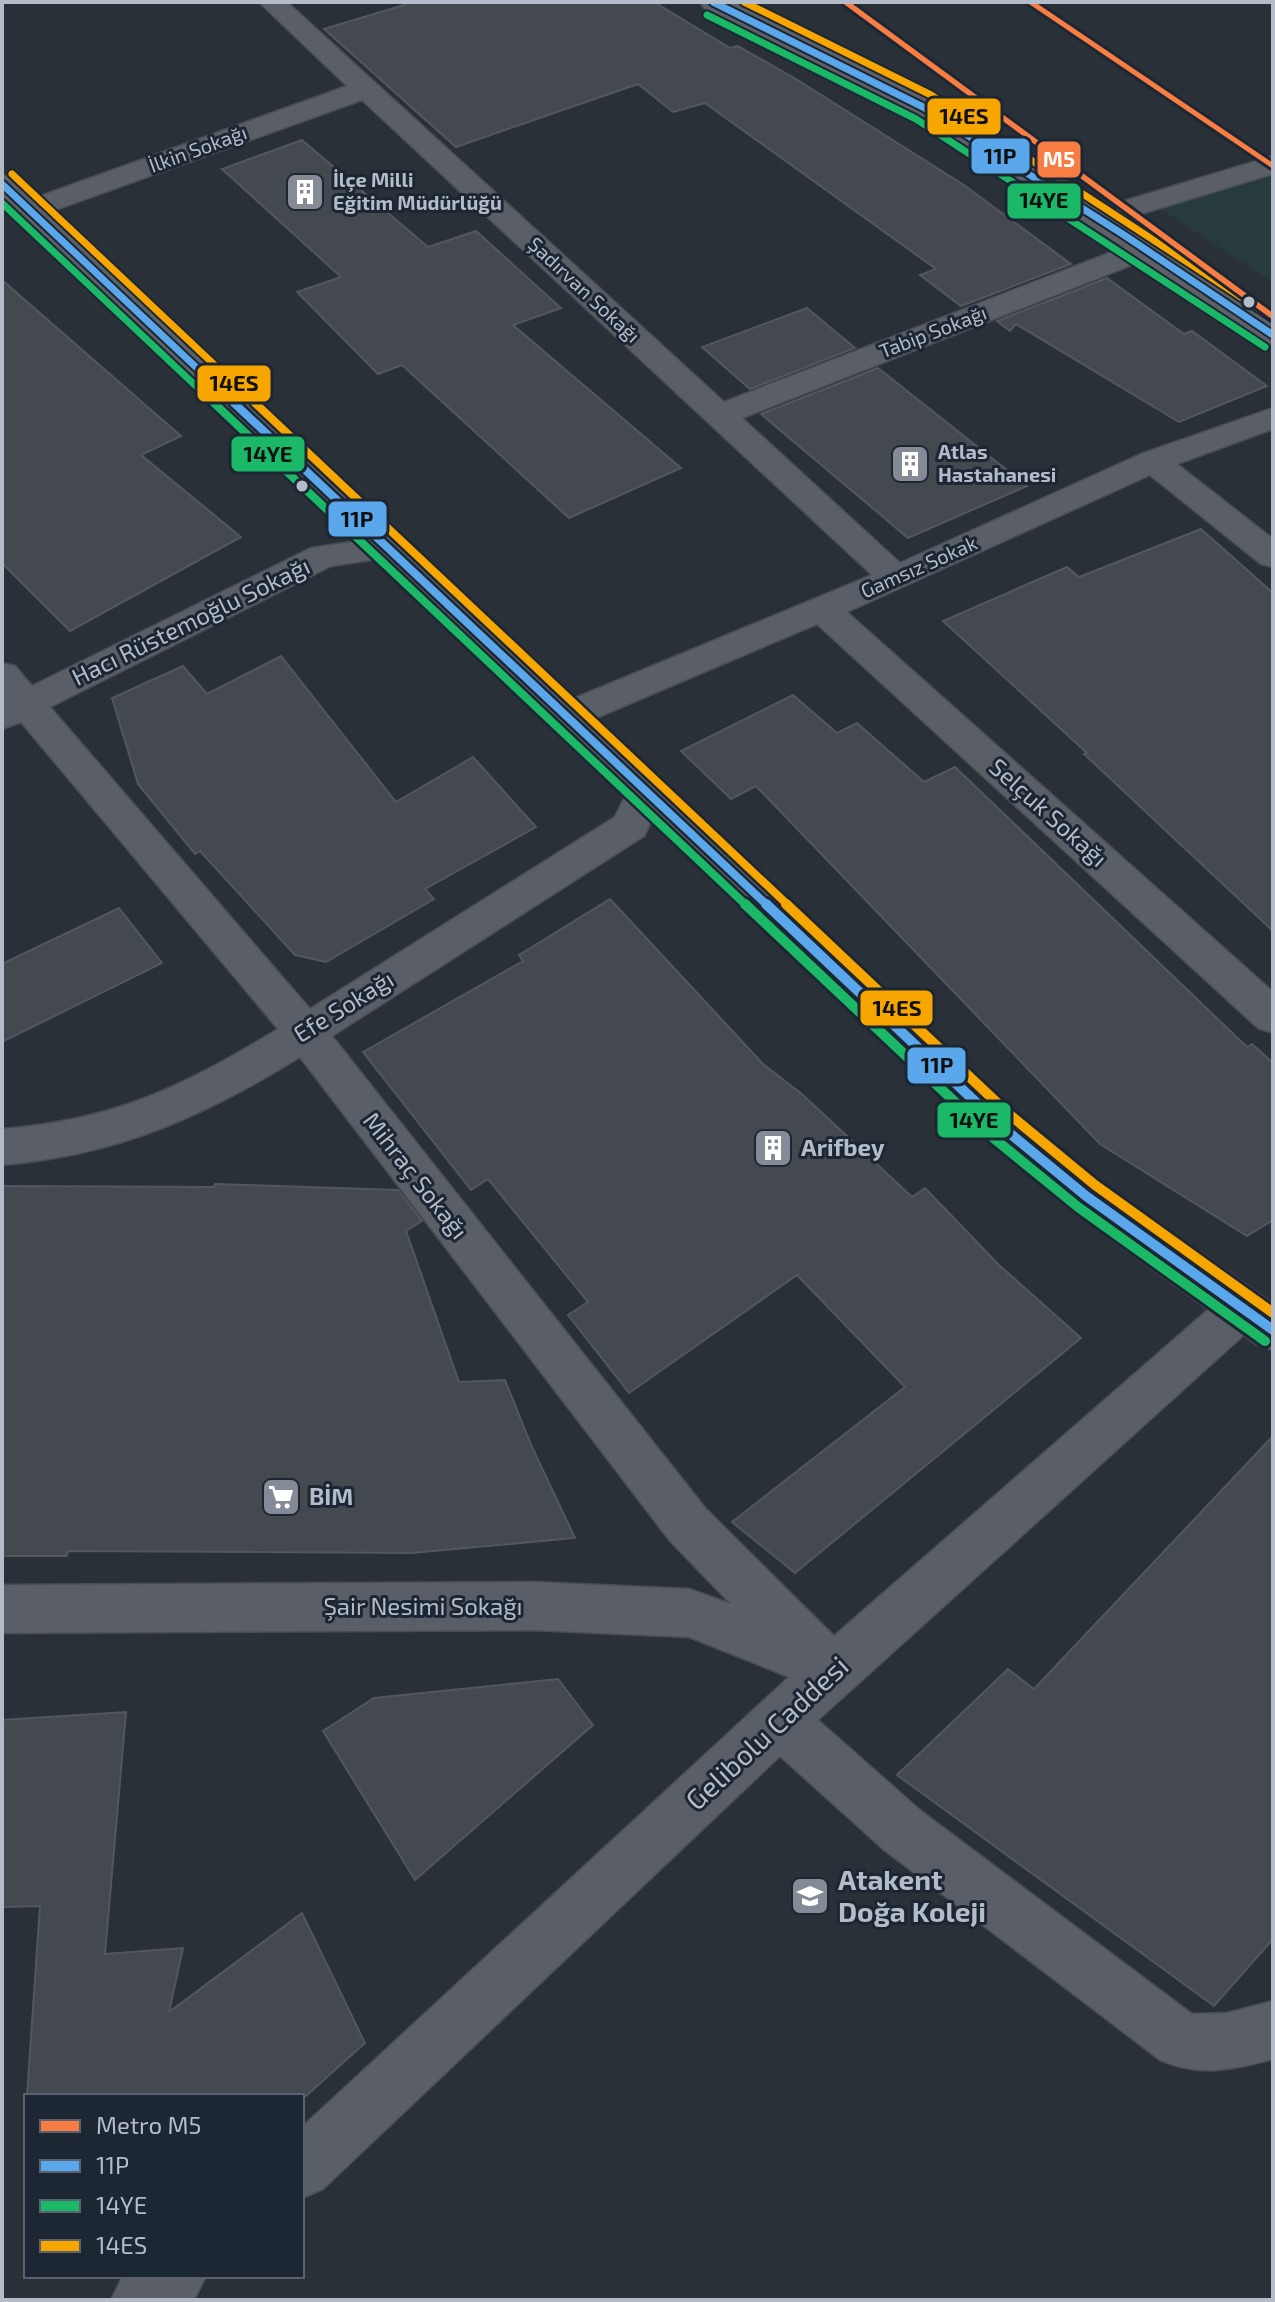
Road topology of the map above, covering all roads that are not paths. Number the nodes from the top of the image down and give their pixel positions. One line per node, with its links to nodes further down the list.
1 (272, 2): 3 (street, Şadırvan Sokağı)
2 (713, 2): 7 (main road)
3 (366, 89): 6 (street, İlkin Sokağı); 9 (street, Şadırvan Sokağı)
4 (1273, 165): 7 (street)
5 (2, 184): 6 (main road)
6 (31, 209): 12 (main road)
7 (1135, 242): 8 (main road); 9 (street, Tabip Sokağı)
8 (1273, 335)
9 (719, 415): 14 (street, Şadırvan Sokağı)
10 (1273, 418): 11 (street, Gamsız Sokak)
11 (1153, 461): 13 (street); 14 (street, Gamsız Sokak)
12 (385, 548): 16 (street, Hacı Rüstemoğlu Sokağı); 17 (main road)
13 (1273, 556)
14 (896, 578): 15 (street, Gamsız Sokak)
15 (822, 609): 17 (street, Gamsız Sokak); 19 (street, Selçuk Sokağı)
16 (10, 698): 20 (street, Mihraç Sokağı)
17 (564, 717): 18 (main road)
18 (646, 793): 20 (street, Efe Sokağı); 22 (main road)
19 (1273, 1017)
20 (305, 1032): 21 (street, Efe Sokağı); 24 (street, Mihraç Sokağı)
21 (2, 1147)
22 (1257, 1320): 24 (street, Gelibolu Caddesi)
23 (2, 1609): 24 (street, Şair Nesimi Sokağı)
24 (833, 1671): 25 (street, Gelibolu Caddesi)
25 (779, 1720): 26 (street); 27 (street, Gelibolu Caddesi)
26 (1273, 2030)
27 (304, 2166)
28 (172, 2278): 29 (street)
29 (142, 2300)

